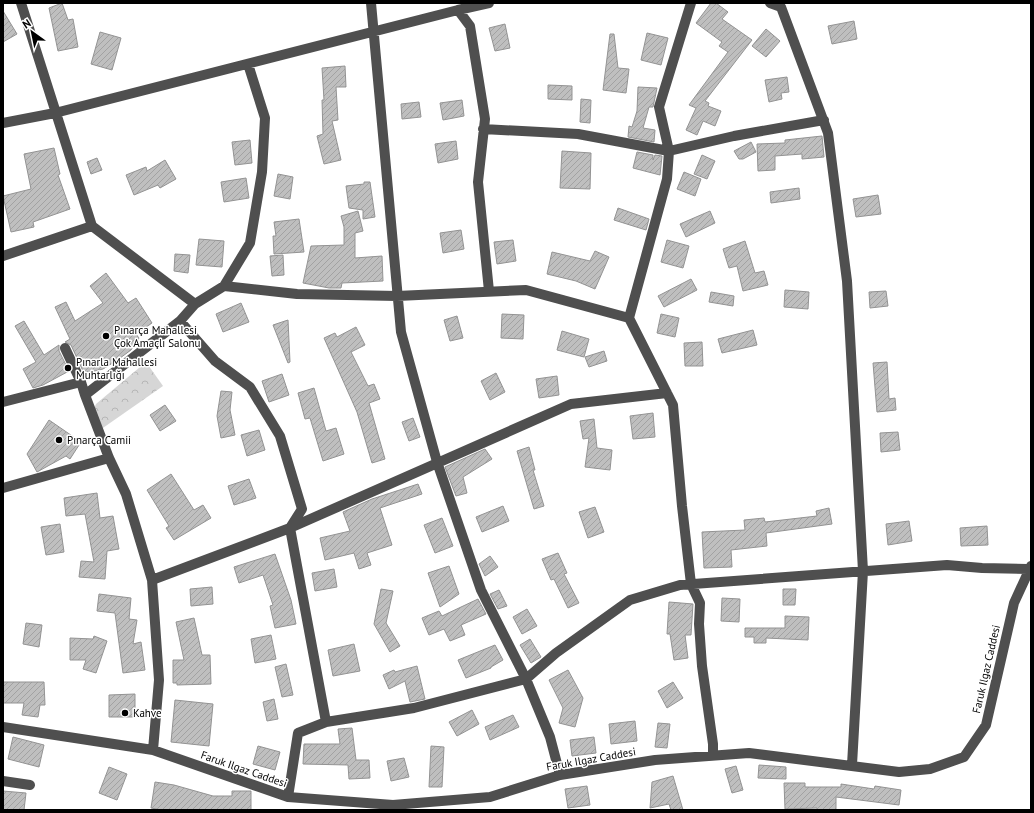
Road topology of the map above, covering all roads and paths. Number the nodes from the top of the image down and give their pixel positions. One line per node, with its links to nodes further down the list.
1 (21, 3): 10 (street)
2 (371, 3): 8 (street)
3 (489, 3): 7 (street)
4 (691, 3): 14 (street)
5 (770, 3): 6 (street)
6 (782, 5): 11 (street)
7 (458, 10): 8 (street); 13 (street)
8 (374, 31): 9 (street); 19 (street)
9 (248, 64): 10 (street); 17 (street)
10 (55, 113): 12 (street); 15 (street)
11 (824, 120): 14 (street); 33 (street)
12 (3, 123)
13 (484, 129): 14 (street); 18 (street)
14 (669, 151): 21 (street)
15 (92, 226): 16 (street); 20 (street)
16 (3, 256)
17 (224, 286): 19 (street); 20 (street)
18 (489, 291): 19 (street); 21 (street)
19 (397, 296): 29 (street)
20 (195, 304): 22 (street)
21 (630, 318): 25 (street)
22 (180, 321): 26 (street); 31 (street)
23 (65, 348): 24 (street)
24 (81, 382): 26 (street); 27 (street)
25 (667, 393): 29 (street); 35 (street)
26 (85, 395): 28 (street)
27 (3, 402)
28 (109, 458): 30 (street); 34 (street)
29 (436, 462): 31 (street); 36 (street)
30 (3, 488)
31 (290, 528): 34 (street); 37 (street)
32 (1030, 567): 33 (street); 41 (street, Faruk Ilgaz Caddesi)
33 (863, 571): 35 (street); 41 (street)
34 (152, 580): 39 (street)
35 (691, 584): 36 (street); 40 (street)
36 (526, 679): 37 (street); 42 (street)
37 (326, 722): 45 (street)
38 (3, 727): 39 (street, Faruk Ilgaz Caddesi)
39 (153, 750): 45 (street, Faruk Ilgaz Caddesi)
40 (713, 756): 41 (street, Faruk Ilgaz Caddesi); 42 (street, Faruk Ilgaz Caddesi)
41 (852, 765)
42 (560, 775): 45 (street, Faruk Ilgaz Caddesi)
43 (3, 781): 44 (street)
44 (30, 785)
45 (288, 797)

